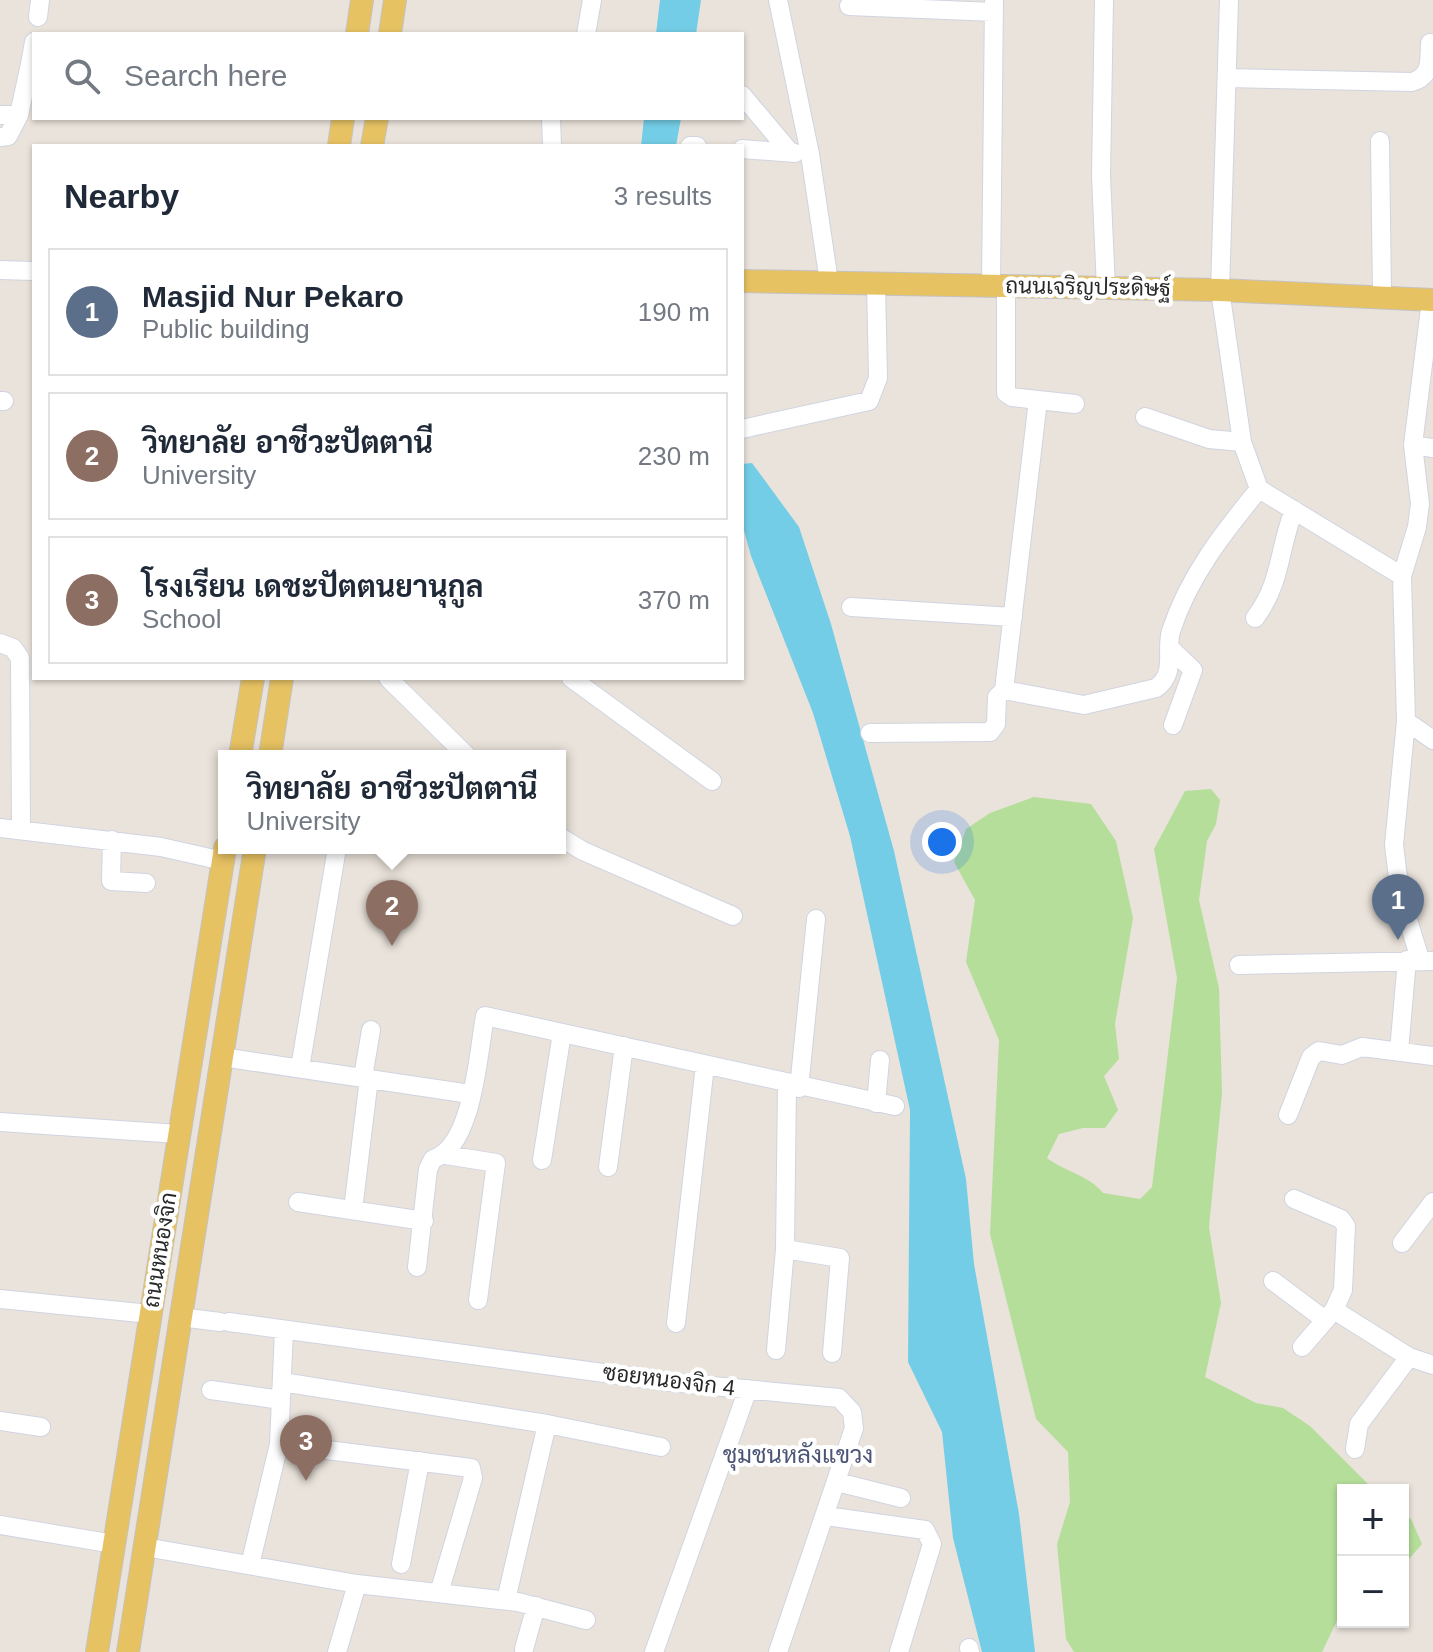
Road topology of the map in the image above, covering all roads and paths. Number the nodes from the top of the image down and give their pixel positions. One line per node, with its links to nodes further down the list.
1 (362, 0): 9 (main road)
2 (395, 0): 10 (main road)
3 (592, 0): 11 (street)
4 (778, 0): 27 (street)
5 (1104, 0): 34 (street)
6 (1229, 0): 14 (street)
7 (849, 6): 8 (street)
8 (994, 6): 33 (street)
9 (357, 32)
10 (390, 32)
11 (586, 32)
12 (1430, 43): 14 (street)
13 (32, 64): 16 (street)
14 (1227, 78): 35 (street)
15 (744, 97): 26 (street)
16 (10, 115): 20 (street)
17 (343, 120): 22 (main road)
18 (377, 120): 23 (main road)
19 (551, 120): 24 (street)
20 (0, 137)
21 (1380, 141): 36 (street)
22 (339, 144)
23 (372, 144)
24 (552, 144)
25 (744, 149): 26 (street)
26 (790, 152): 27 (street)
27 (810, 154): 31 (street)
28 (0, 270): 29 (street)
29 (32, 271)
30 (744, 281): 31 (main road, ถนนเจริญประดิษฐ์)
31 (829, 282): 32 (main road, ถนนเจริญประดิษฐ์)
32 (876, 283): 33 (main road, ถนนเจริญประดิษฐ์); 41 (street)
33 (998, 286): 34 (main road, ถนนเจริญประดิษฐ์); 38 (street)
34 (1106, 288): 35 (main road, ถนนเจริญประดิษฐ์)
35 (1220, 290): 36 (main road, ถนนเจริญประดิษฐ์); 42 (street)
36 (1382, 296): 37 (main road, ถนนเจริญประดิษฐ์)
37 (1432, 300): 43 (street)
38 (1038, 400): 39 (street); 49 (street)
39 (1075, 404)
40 (1145, 417): 42 (street)
41 (744, 429)
42 (1242, 442): 45 (street)
43 (1413, 445): 44 (street); 47 (street)
44 (1433, 448)
45 (1259, 489): 46 (street); 52 (street)
46 (1294, 510): 47 (street); 50 (street)
47 (1402, 576): 58 (street)
48 (851, 607): 49 (street)
49 (1013, 617): 57 (street)
50 (1255, 618)
51 (0, 643): 67 (street)
52 (1170, 648): 57 (street); 59 (street)
53 (253, 680): 62 (main road)
54 (282, 680): 63 (main road)
55 (390, 680): 64 (street)
56 (574, 680): 65 (street)
57 (1004, 690): 60 (street)
58 (1406, 721): 61 (street); 79 (street)
59 (1173, 725)
60 (870, 733)
61 (1433, 740)
62 (241, 750)
63 (271, 750)
64 (461, 750)
65 (712, 781)
66 (0, 828): 67 (street)
67 (21, 830): 68 (street)
68 (112, 840): 70 (street); 74 (street)
69 (566, 841): 75 (street)
70 (218, 853)
71 (224, 854): 77 (main road, ถนนหนองจิก)
72 (254, 854): 78 (main road, ถนนหนองจิก)
73 (336, 854): 89 (street)
74 (146, 883)
75 (733, 916)
76 (816, 919): 91 (street)
77 (209, 942): 78 (main road); 97 (main road, ถนนหนองจิก)
78 (239, 950): 86 (main road, ถนนหนองจิก)
79 (1420, 960): 80 (street); 84 (street)
80 (1239, 965)
81 (371, 1030): 90 (street)
82 (562, 1033): 83 (street); 92 (street); 99 (street)
83 (624, 1046): 88 (street); 100 (street)
84 (1399, 1051): 85 (street); 95 (street)
85 (1433, 1056)
86 (222, 1057): 89 (street); 114 (main road, ถนนหนองจิก)
87 (880, 1060): 93 (street)
88 (705, 1065): 91 (street); 115 (street)
89 (300, 1068): 90 (street)
90 (366, 1078): 92 (street); 104 (street)
91 (793, 1086): 93 (street); 107 (street)
92 (470, 1094): 98 (street)
93 (876, 1103): 94 (street)
94 (895, 1106)
95 (1288, 1115)
96 (0, 1122): 97 (street)
97 (179, 1134): 112 (main road, ถนนหนองจิก)
98 (446, 1155): 105 (street); 111 (street)
99 (542, 1160)
100 (608, 1167)
101 (1294, 1199): 113 (street)
102 (298, 1202): 104 (street)
103 (1433, 1202): 106 (street)
104 (353, 1210): 105 (street)
105 (424, 1221): 108 (street)
106 (1402, 1243)
107 (785, 1249): 118 (street); 119 (street)
108 (417, 1267)
109 (1273, 1281): 113 (street)
110 (0, 1299): 112 (street)
111 (478, 1300)
112 (150, 1314): 114 (main road); 136 (main road, ถนนหนองจิก)
113 (1330, 1315): 117 (street); 120 (street)
114 (180, 1317): 116 (street, ซอยหนองจิก 4); 137 (main road, ถนนหนองจิก)
115 (676, 1323)
116 (284, 1330): 122 (street, ซอยหนองจิก 4); 124 (street)
117 (1302, 1347)
118 (776, 1350)
119 (832, 1353)
120 (1409, 1357): 121 (street); 130 (street)
121 (1433, 1365)
122 (748, 1389): 132 (street, ซอยหนองจิก 4); 149 (street)
123 (211, 1390): 124 (street)
124 (281, 1391): 126 (street); 128 (street)
125 (0, 1421): 127 (street)
126 (547, 1424): 129 (street); 142 (street)
127 (41, 1427)
128 (279, 1444): 131 (street); 139 (street)
129 (661, 1447)
130 (1355, 1449)
131 (420, 1461): 138 (street); 141 (street)
132 (837, 1482): 133 (street); 134 (street, ซอยหนองจิก 4)
133 (901, 1498)
134 (826, 1516): 150 (street, ซอยหนองจิก 4); 151 (street)
135 (0, 1525): 136 (street)
136 (114, 1544): 146 (main road, ถนนหนองจิก)
137 (145, 1547): 139 (street); 147 (main road, ถนนหนองจิก)
138 (401, 1564)
139 (250, 1565): 140 (street)
140 (357, 1584): 141 (street); 148 (street)
141 (439, 1593): 142 (street)
142 (506, 1600): 143 (street)
143 (536, 1606): 144 (street); 145 (street)
144 (586, 1620)
145 (524, 1649)
146 (97, 1652)
147 (128, 1652)
148 (337, 1652)
149 (654, 1652)
150 (778, 1652)
151 (899, 1652)

